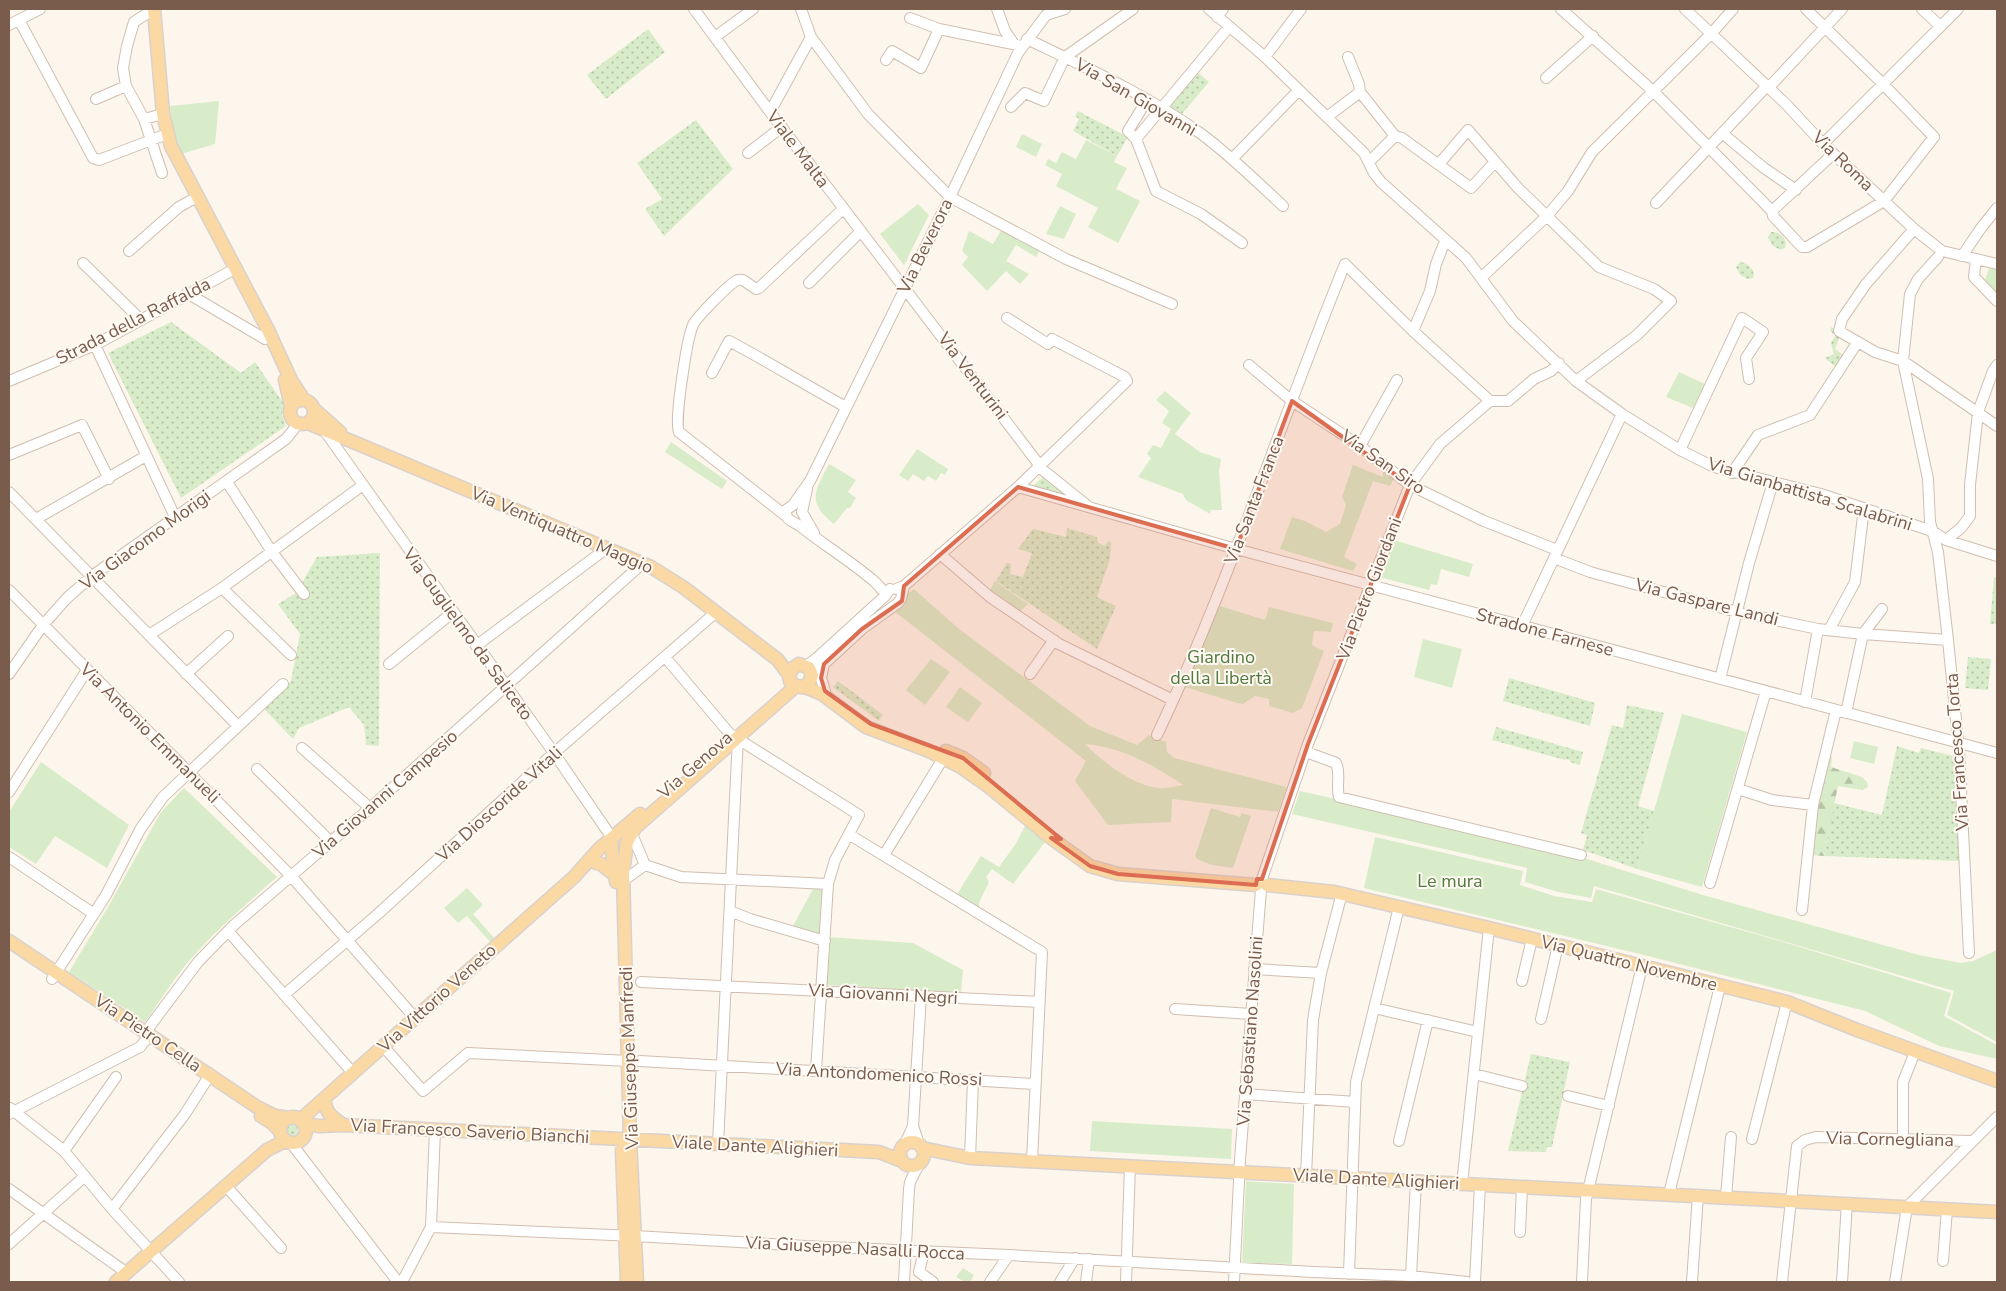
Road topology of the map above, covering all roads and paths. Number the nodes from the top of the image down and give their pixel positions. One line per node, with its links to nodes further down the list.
1 (40, 9): 21 (street)
2 (154, 9): 38 (street, Via Ventiquattro Maggio); 48 (main road, Via Ventiquattro Maggio)
3 (694, 9): 29 (street, Viale Malta)
4 (753, 9): 29 (street)
5 (800, 9): 30 (street)
6 (997, 9): 31 (street)
7 (1065, 9): 18 (street)
8 (1132, 9): 33 (street)
9 (1208, 9): 19 (street, Via Gianbattista Scalabrini)
10 (1301, 9): 34 (street)
11 (1561, 9): 28 (street)
12 (1685, 9): 27 (street, Via Roma)
13 (1734, 9): 27 (street)
14 (1806, 9): 23 (street)
15 (1842, 9): 23 (street)
16 (1922, 9): 24 (street)
17 (1958, 9): 24 (street)
18 (1045, 12): 31 (street, Via Beverora)
19 (1220, 13): 25 (street, Via Gianbattista Scalabrini)
20 (910, 18): 26 (street, Via San Giovanni)
21 (19, 20): 22 (street); 53 (street)
22 (9, 25)
23 (1825, 26): 37 (street); 39 (street)
24 (1940, 26): 37 (street)
25 (1229, 27): 34 (street, Via Gianbattista Scalabrini); 46 (street)
26 (939, 29): 31 (street, Via San Giovanni); 35 (street)
27 (1711, 34): 39 (street, Via Roma); 41 (street)
28 (1593, 36): 36 (street); 41 (street)
29 (715, 37): 47 (street, Viale Malta)
30 (811, 37): 47 (street); 66 (street)
31 (1021, 43): 33 (street, Via San Giovanni); 66 (street, Via Beverora)
32 (1348, 57): 42 (street)
33 (1065, 58): 44 (street, Via San Giovanni); 45 (street)
34 (1265, 58): 40 (street, Via Gianbattista Scalabrini)
35 (886, 60)
36 (1546, 78)
37 (1882, 83): 56 (street); 68 (street)
38 (126, 86): 43 (street); 50 (street, Via Ventiquattro Maggio)
39 (1768, 87): 52 (street); 56 (street, Via Roma)
40 (1299, 90): 49 (street, Via Gianbattista Scalabrini); 60 (street)
41 (1653, 91): 57 (street); 74 (street)
42 (1360, 92): 49 (street); 54 (street)
43 (96, 99)
44 (1147, 100): 46 (street, Via San Giovanni); 55 (street)
45 (1011, 107)
46 (1163, 109): 55 (street); 60 (street, Via San Giovanni)
47 (770, 112): 51 (street, Viale Malta)
48 (163, 114): 50 (street); 53 (main road, Via Ventiquattro Maggio)
49 (1327, 117): 61 (street, Via Gianbattista Scalabrini)
50 (144, 119): 53 (street, Via Ventiquattro Maggio)
51 (782, 127): 58 (street); 72 (street, Viale Malta)
52 (1722, 132): 57 (street); 65 (street)
53 (160, 136): 64 (street, Via Ventiquattro Maggio); 67 (main road, Via Ventiquattro Maggio)
54 (1395, 136): 61 (street); 63 (street)
55 (1136, 139): 78 (street)
56 (1823, 144): 59 (street, Via Roma)
57 (1709, 146): 69 (street); 73 (street)
58 (748, 153)
59 (1833, 154): 65 (street); 68 (street, Via Roma)
60 (1232, 159): 70 (street, Via San Giovanni)
61 (1370, 161): 77 (street, Via Gianbattista Scalabrini)
62 (1494, 163): 63 (street); 63 (street); 74 (street)
63 (1439, 164)
64 (162, 173)
65 (1796, 190): 73 (street)
66 (950, 197): 88 (street, Via Beverora); 91 (street)
67 (194, 198): 79 (street); 85 (main road, Via Ventiquattro Maggio); 95 (main road, Via Ventiquattro Maggio)
68 (1884, 200): 73 (street); 75 (street, Via Roma)
69 (1656, 203)
70 (1283, 206)
71 (1997, 208): 81 (street)
72 (843, 209): 76 (street, Viale Malta); 137 (street)
73 (1772, 211)
74 (1547, 216): 86 (street); 105 (street)
75 (1914, 229): 81 (street, Via Roma); 96 (street)
76 (861, 231): 87 (street); 88 (street, Viale Malta)
77 (1445, 241): 86 (street, Via Gianbattista Scalabrini); 94 (street)
78 (1242, 243)
79 (129, 250)
80 (1938, 256): 98 (street, Via Francesco Torta)
81 (1962, 256): 82 (street, Via Roma)
82 (1976, 259): 84 (street, Via Roma); 90 (street)
83 (83, 263): 93 (street)
84 (1997, 264)
85 (229, 272): 89 (street, Strada della Raffalda); 95 (main road, Via Ventiquattro Maggio)
86 (1481, 278): 99 (street, Via Gianbattista Scalabrini)
87 (809, 283)
88 (905, 287): 111 (street, Via Beverora); 123 (street, Via Venturini)
89 (187, 293): 93 (street, Strada della Raffalda); 95 (street)
90 (1997, 301)
91 (1172, 304)
92 (1007, 318): 123 (street)
93 (140, 319): 97 (street, Strada della Raffalda)
94 (1413, 331): 108 (street); 109 (street, Via Santa Franca)
95 (266, 335): 107 (main road, Via Ventiquattro Maggio); 110 (main road, Via Ventiquattro Maggio)
96 (1857, 343): 98 (street); 124 (street)
97 (95, 344): 106 (street, Strada della Raffalda); 122 (street)
98 (1903, 361): 113 (street); 141 (street, Via Francesco Torta)
99 (1559, 363): 105 (street, Via Gianbattista Scalabrini); 108 (street)
100 (1249, 365): 109 (street, Via San Siro)
101 (1997, 365): 113 (street)
102 (712, 373): 111 (street)
103 (1749, 379): 120 (street)
104 (1397, 380): 119 (street)
105 (1576, 380): 114 (street, Via Gianbattista Scalabrini)
106 (9, 381)
107 (304, 400): 110 (main road); 112 (main road, Via Ventiquattro Maggio)
108 (1490, 401): 130 (street, Via Pietro Giordani)
109 (1292, 402): 119 (street, Via San Siro); 145 (street, Via Santa Franca)
110 (291, 406): 115 (main road, Via Ventiquattro Maggio)
111 (846, 407): 126 (street, Via Beverora)
112 (314, 410): 115 (main road); 118 (main road, Via Ventiquattro Maggio)
113 (1978, 412): 116 (street); 143 (street)
114 (1622, 414): 120 (street, Via Gianbattista Scalabrini); 148 (street)
115 (303, 423): 117 (main road, Via Ventiquattro Maggio); 127 (street, Via Giacomo Morigi)
116 (1997, 426)
117 (324, 430): 118 (main road, Via Ventiquattro Maggio); 129 (street, Via Guglielmo da Saliceto)
118 (356, 443): 144 (main road, Via Ventiquattro Maggio)
119 (1360, 446): 130 (street, Via San Siro)
120 (1680, 450): 124 (street, Via Gianbattista Scalabrini)
121 (9, 455): 125 (street)
122 (146, 456): 125 (street); 139 (street)
123 (1041, 466): 131 (street); 132 (street, Stradone Farnese)
124 (1732, 473): 128 (street, Via Gianbattista Scalabrini)
125 (108, 479): 140 (street)
126 (810, 481): 137 (street); 138 (street)
127 (227, 482): 139 (street, Via Giacomo Morigi); 146 (street)
128 (1773, 482): 135 (street, Via Gianbattista Scalabrini); 158 (street)
129 (363, 485): 146 (street); 159 (street, Via Guglielmo da Saliceto)
130 (1410, 486): 148 (street, Via San Siro); 152 (street, Via Pietro Giordani)
131 (1018, 487): 134 (street, Stradone Farnese); 147 (street)
132 (1070, 491): 134 (street); 136 (street, Stradone Farnese)
133 (9, 492): 140 (street)
134 (1059, 500): 136 (street, Stradone Farnese)
135 (1864, 508): 141 (street, Via Gianbattista Scalabrini); 164 (street)
136 (1092, 509): 145 (street, Stradone Farnese)
137 (791, 512): 138 (street); 142 (street)
138 (802, 512): 142 (street)
139 (175, 517): 151 (street, Via Giacomo Morigi)
140 (36, 520): 151 (street)
141 (1932, 531): 143 (street, Via Gianbattista Scalabrini); 169 (street, Via Francesco Torta)
142 (817, 538): 155 (street)
143 (1946, 540): 149 (street, Via Gianbattista Scalabrini)
144 (607, 548): 150 (main road, Via Ventiquattro Maggio); 170 (street)
145 (1236, 549): 152 (street, Stradone Farnese); 185 (street, Via Santa Franca)
146 (272, 552): 153 (street); 156 (street)
147 (940, 554): 155 (street); 168 (street)
148 (1555, 554): 158 (street, Via Gaspare Landi); 162 (street)
149 (1997, 556)
150 (643, 563): 160 (main road, Via Ventiquattro Maggio); 182 (street, Via Giovanni Campesio)
151 (92, 576): 161 (street, Via Giacomo Morigi); 166 (street)
152 (1371, 585): 162 (street, Stradone Farnese); 194 (street, Via Pietro Giordani)
153 (222, 588): 166 (street); 171 (street)
154 (9, 590): 161 (street, Via Antonio Emmanueli)
155 (894, 591): 174 (street); 179 (street)
156 (304, 594)
157 (1882, 609): 165 (street)
158 (1737, 612): 163 (street, Via Gaspare Landi); 180 (street)
159 (452, 613): 170 (street, Via Guglielmo da Saliceto); 173 (street)
160 (715, 613): 172 (street, Via Dioscoride Vitali); 179 (main road, Via Ventiquattro Maggio)
161 (43, 624): 175 (street, Via Antonio Emmanueli); 176 (street, Via Giacomo Morigi)
162 (1522, 626): 180 (street, Stradone Farnese)
163 (1818, 629): 164 (street, Via Gaspare Landi); 186 (street)
164 (1829, 630): 165 (street, Via Gaspare Landi)
165 (1863, 634): 169 (street, Via Gaspare Landi); 187 (street)
166 (149, 635): 177 (street)
167 (228, 636): 177 (street)
168 (1054, 640): 178 (street); 185 (street)
169 (1948, 640): 191 (street, Via Francesco Torta)
170 (476, 646): 182 (street, Via Guglielmo da Saliceto)
171 (291, 655)
172 (665, 657): 190 (street); 195 (street, Via Dioscoride Vitali)
173 (389, 664)
174 (824, 664): 179 (street); 183 (street)
175 (87, 670): 201 (street, Via Antonio Emmanueli); 204 (street)
176 (9, 674)
177 (186, 674): 188 (street)
178 (1030, 674)
179 (801, 676): 183 (main road, Via Quattro Novembre); 190 (main road, Via Genova); 197 (main road, Via Quattro Novembre)
180 (1720, 679): 184 (street, Stradone Farnese)
181 (283, 684): 188 (street)
182 (506, 688): 195 (street, Via Guglielmo da Saliceto); 207 (street, Via Giovanni Campesio)
183 (825, 691): 197 (main road, Via Quattro Novembre)
184 (1766, 691): 186 (street, Stradone Farnese); 203 (street)
185 (1174, 700): 189 (street, Via Santa Franca)
186 (1805, 702): 187 (street, Stradone Farnese)
187 (1841, 712): 191 (street, Stradone Farnese); 206 (street)
188 (237, 726): 201 (street)
189 (1157, 735)
190 (738, 738): 193 (street); 198 (street); 213 (main road, Via Genova); 213 (main road, Via Genova)
191 (1958, 743): 196 (street, Stradone Farnese); 241 (street, Via Francesco Torta)
192 (302, 748): 207 (street)
193 (755, 749): 198 (street); 210 (street)
194 (1306, 752): 205 (street, Via Pietro Giordani); 215 (street)
195 (554, 753): 213 (street, Via Guglielmo da Saliceto); 236 (street, Via Dioscoride Vitali)
196 (1997, 753)
197 (945, 755): 199 (main road, Via Quattro Novembre); 202 (main road, Via Quattro Novembre); 214 (street)
198 (738, 762): 224 (street)
199 (960, 767): 202 (main road); 209 (main road, Via Quattro Novembre)
200 (257, 769): 212 (street)
201 (189, 771): 221 (street, Via Antonio Emmanueli); 232 (street)
202 (992, 779): 208 (main road, Via Quattro Novembre)
203 (1738, 789): 206 (street); 225 (street)
204 (9, 792)
205 (1289, 803): 227 (street, Via Sebastiano Nasolini)
206 (1813, 805): 230 (street)
207 (370, 808): 212 (street, Via Giovanni Campesio)
208 (1024, 808): 209 (main road); 217 (main road, Via Quattro Novembre)
209 (1039, 828): 211 (main road, Via Quattro Novembre)
210 (850, 835): 214 (street); 226 (street)
211 (1051, 838): 217 (main road); 220 (main road, Via Quattro Novembre)
212 (332, 842): 221 (street, Via Giovanni Campesio)
213 (619, 844): 218 (main road, Via Genova); 219 (street, Via Guglielmo da Saliceto); 222 (main road, Via Vittorio Veneto); 223 (main road); 223 (main road, Via Giuseppe Manfredi)
214 (884, 855): 253 (street)
215 (1581, 855)
216 (9, 856): 232 (street)
217 (1098, 860): 220 (main road, Via Quattro Novembre)
218 (596, 863): 222 (main road, Via Vittorio Veneto); 223 (main road)
219 (645, 865): 223 (street); 224 (street)
220 (1149, 875): 227 (main road, Via Quattro Novembre)
221 (291, 876): 234 (street, Via Giovanni Campesio); 236 (street, Via Antonio Emmanueli)
222 (574, 877): 258 (main road, Via Vittorio Veneto)
223 (619, 878): 265 (main road, Via Giuseppe Manfredi)
224 (731, 880): 226 (street); 231 (street)
225 (1710, 882)
226 (828, 884): 237 (street)
227 (1262, 885): 228 (main road, Via Quattro Novembre); 243 (street, Via Sebastiano Nasolini)
228 (1342, 894): 229 (main road, Via Quattro Novembre); 244 (street)
229 (1399, 907): 233 (main road, Via Quattro Novembre); 255 (street)
230 (1802, 910)
231 (730, 911): 237 (street); 248 (street)
232 (94, 914): 245 (street)
233 (1489, 928): 235 (main road, Via Quattro Novembre); 261 (street)
234 (228, 931): 251 (street); 262 (street, Via Giovanni Campesio)
235 (1532, 939): 239 (main road, Via Quattro Novembre); 246 (street)
236 (348, 940): 251 (street, Via Dioscoride Vitali); 258 (street, Via Antonio Emmanueli)
237 (826, 940): 250 (street)
238 (9, 941): 245 (main road, Via Pietro Cella)
239 (1558, 945): 242 (main road, Via Quattro Novembre); 259 (street)
240 (9, 951): 245 (main road, Via Pietro Cella)
241 (1969, 953)
242 (1642, 966): 249 (main road, Via Quattro Novembre); 284 (street)
243 (1254, 969): 244 (street); 257 (street, Via Sebastiano Nasolini)
244 (1321, 973): 282 (street)
245 (54, 976): 262 (main road, Via Pietro Cella)
246 (1522, 980)
247 (641, 982): 248 (street, Via Giovanni Negri)
248 (726, 986): 250 (street, Via Giovanni Negri); 266 (street)
249 (1720, 986): 254 (main road, Via Quattro Novembre); 318 (street)
250 (821, 990): 252 (street, Via Giovanni Negri); 267 (street)
251 (284, 994): 268 (street)
252 (921, 996): 253 (street, Via Giovanni Negri); 270 (street)
253 (1040, 1002): 277 (street)
254 (1787, 1002): 264 (main road, Via Quattro Novembre); 294 (street)
255 (1374, 1008): 260 (street); 283 (street)
256 (1175, 1009): 257 (street)
257 (1251, 1014): 279 (street, Via Sebastiano Nasolini)
258 (415, 1018): 263 (main road, Via Vittorio Veneto)
259 (1542, 1019)
260 (1428, 1020): 261 (street); 296 (street)
261 (1478, 1032): 269 (street)
262 (146, 1036): 275 (main road, Via Pietro Cella); 285 (street, Via Giovanni Campesio); 287 (main road, Via Pietro Cella)
263 (383, 1046): 265 (street, Via Antondomenico Rossi); 268 (main road, Via Vittorio Veneto)
264 (1915, 1052): 271 (main road, Via Quattro Novembre); 295 (street)
265 (630, 1061): 266 (street, Via Antondomenico Rossi); 293 (main road, Via Giuseppe Manfredi)
266 (722, 1065): 267 (street, Via Antondomenico Rossi); 298 (street)
267 (816, 1071): 270 (street, Via Antondomenico Rossi)
268 (353, 1073): 281 (main road, Via Vittorio Veneto)
269 (1474, 1074): 278 (street); 312 (street)
270 (917, 1076): 274 (street, Via Antondomenico Rossi); 289 (street)
271 (1983, 1076): 272 (main road, Via Quattro Novembre); 276 (main road, Via Quattro Novembre)
272 (1997, 1076)
273 (116, 1077): 301 (street)
274 (973, 1080): 277 (street, Via Antondomenico Rossi); 303 (street)
275 (206, 1081): 292 (main road, Via Pietro Cella); 324 (street)
276 (1997, 1082)
277 (1035, 1084): 304 (street)
278 (1522, 1086)
279 (1245, 1094): 282 (street); 307 (street, Via Sebastiano Nasolini)
280 (1568, 1096): 284 (street)
281 (325, 1098): 287 (main road, Via Vittorio Veneto); 288 (main road)
282 (1310, 1099): 283 (street); 309 (street)
283 (1356, 1102): 310 (street)
284 (1609, 1106): 317 (street)
285 (10, 1111): 301 (street)
286 (1997, 1117): 297 (street)
287 (300, 1124): 288 (main road, Via Francesco Saverio Bianchi); 292 (main road); 292 (main road)
288 (343, 1125): 290 (main road, Via Francesco Saverio Bianchi)
289 (914, 1126): 299 (street); 300 (street)
290 (435, 1130): 293 (main road, Via Francesco Saverio Bianchi); 328 (street)
291 (1731, 1137): 320 (street)
292 (286, 1138): 314 (main road); 349 (street)
293 (626, 1139): 298 (main road, Viale Dante Alighieri); 330 (main road, Via Giuseppe Manfredi)
294 (1752, 1139)
295 (1903, 1139): 297 (street, Via Cornegliana); 321 (street, Via Cornegliana)
296 (1399, 1141)
297 (1971, 1141): 323 (street)
298 (718, 1144): 302 (main road, Viale Dante Alighieri)
299 (904, 1145): 300 (main road); 302 (main road, Viale Dante Alighieri); 305 (main road)
300 (920, 1146): 303 (main road, Viale Dante Alighieri); 305 (main road)
301 (64, 1151): 308 (street)
302 (879, 1152): 305 (main road, Viale Dante Alighieri)
303 (965, 1157): 304 (main road, Viale Dante Alighieri); 305 (main road, Viale Dante Alighieri)
304 (1032, 1161): 306 (main road, Viale Dante Alighieri)
305 (912, 1163): 334 (street)
306 (1130, 1166): 307 (main road, Viale Dante Alighieri); 339 (street)
307 (1240, 1172): 309 (main road, Viale Dante Alighieri); 341 (street, Via Sebastiano Nasolini)
308 (84, 1176): 324 (street); 327 (street)
309 (1306, 1176): 310 (main road, Viale Dante Alighieri)
310 (1353, 1178): 311 (main road, Viale Dante Alighieri); 343 (street)
311 (1416, 1182): 312 (main road, Viale Dante Alighieri); 344 (street)
312 (1462, 1184): 313 (main road, Viale Dante Alighieri)
313 (1480, 1184): 315 (main road, Viale Dante Alighieri); 361 (street)
314 (226, 1186): 332 (street); 333 (main road)
315 (1522, 1187): 317 (main road, Viale Dante Alighieri); 329 (street)
316 (9, 1190): 327 (street)
317 (1588, 1190): 318 (main road, Viale Dante Alighieri); 362 (street)
318 (1669, 1194): 319 (main road, Viale Dante Alighieri)
319 (1698, 1196): 320 (main road, Viale Dante Alighieri); 363 (street)
320 (1726, 1197): 321 (main road, Viale Dante Alighieri)
321 (1790, 1200): 322 (main road, Viale Dante Alighieri); 364 (street, Via Cornegliana)
322 (1847, 1203): 323 (main road, Viale Dante Alighieri); 365 (street)
323 (1906, 1207): 325 (main road, Viale Dante Alighieri); 366 (street)
324 (112, 1209): 333 (street)
325 (1946, 1209): 326 (main road, Viale Dante Alighieri); 340 (street)
326 (1997, 1212)
327 (44, 1213): 331 (street); 342 (street)
328 (430, 1227): 330 (street, Via Giuseppe Nasalli Rocca); 350 (street)
329 (1520, 1232)
330 (630, 1236): 334 (street, Via Giuseppe Nasalli Rocca); 351 (main road, Via Giuseppe Manfredi); 352 (main road, Via Giuseppe Manfredi)
331 (9, 1244)
332 (281, 1248)
333 (152, 1251): 342 (main road); 348 (street)
334 (906, 1251): 335 (street, Via Giuseppe Nasalli Rocca); 346 (street)
335 (924, 1251): 336 (street, Via Giuseppe Nasalli Rocca); 353 (street)
336 (1009, 1255): 337 (street, Via Giuseppe Nasalli Rocca); 354 (street)
337 (1075, 1258): 338 (street, Via Giuseppe Nasalli Rocca); 355 (street)
338 (1089, 1259): 339 (street, Via Giuseppe Nasalli Rocca); 356 (street)
339 (1127, 1261): 341 (street, Via Giuseppe Nasalli Rocca); 357 (street); 358 (street)
340 (1943, 1261)
341 (1234, 1268): 343 (street, Via Giuseppe Nasalli Rocca); 359 (street, Via Sebastiano Nasolini)
342 (127, 1273): 347 (main road)
343 (1349, 1274): 345 (street, Via Giuseppe Nasalli Rocca)
344 (1411, 1276): 345 (street, Via Giuseppe Nasalli Rocca); 360 (street, Via Giuseppe Nasalli Rocca)
345 (1362, 1278)
346 (907, 1281)
347 (116, 1282)
348 (178, 1282)
349 (398, 1282)
350 (402, 1282)
351 (627, 1282)
352 (637, 1282)
353 (933, 1282)
354 (990, 1282)
355 (1060, 1282)
356 (1086, 1282)
357 (1120, 1282)
358 (1126, 1282)
359 (1234, 1282)
360 (1467, 1282)
361 (1475, 1282)
362 (1582, 1282)
363 (1692, 1282)
364 (1782, 1282)
365 (1842, 1282)
366 (1895, 1282)

